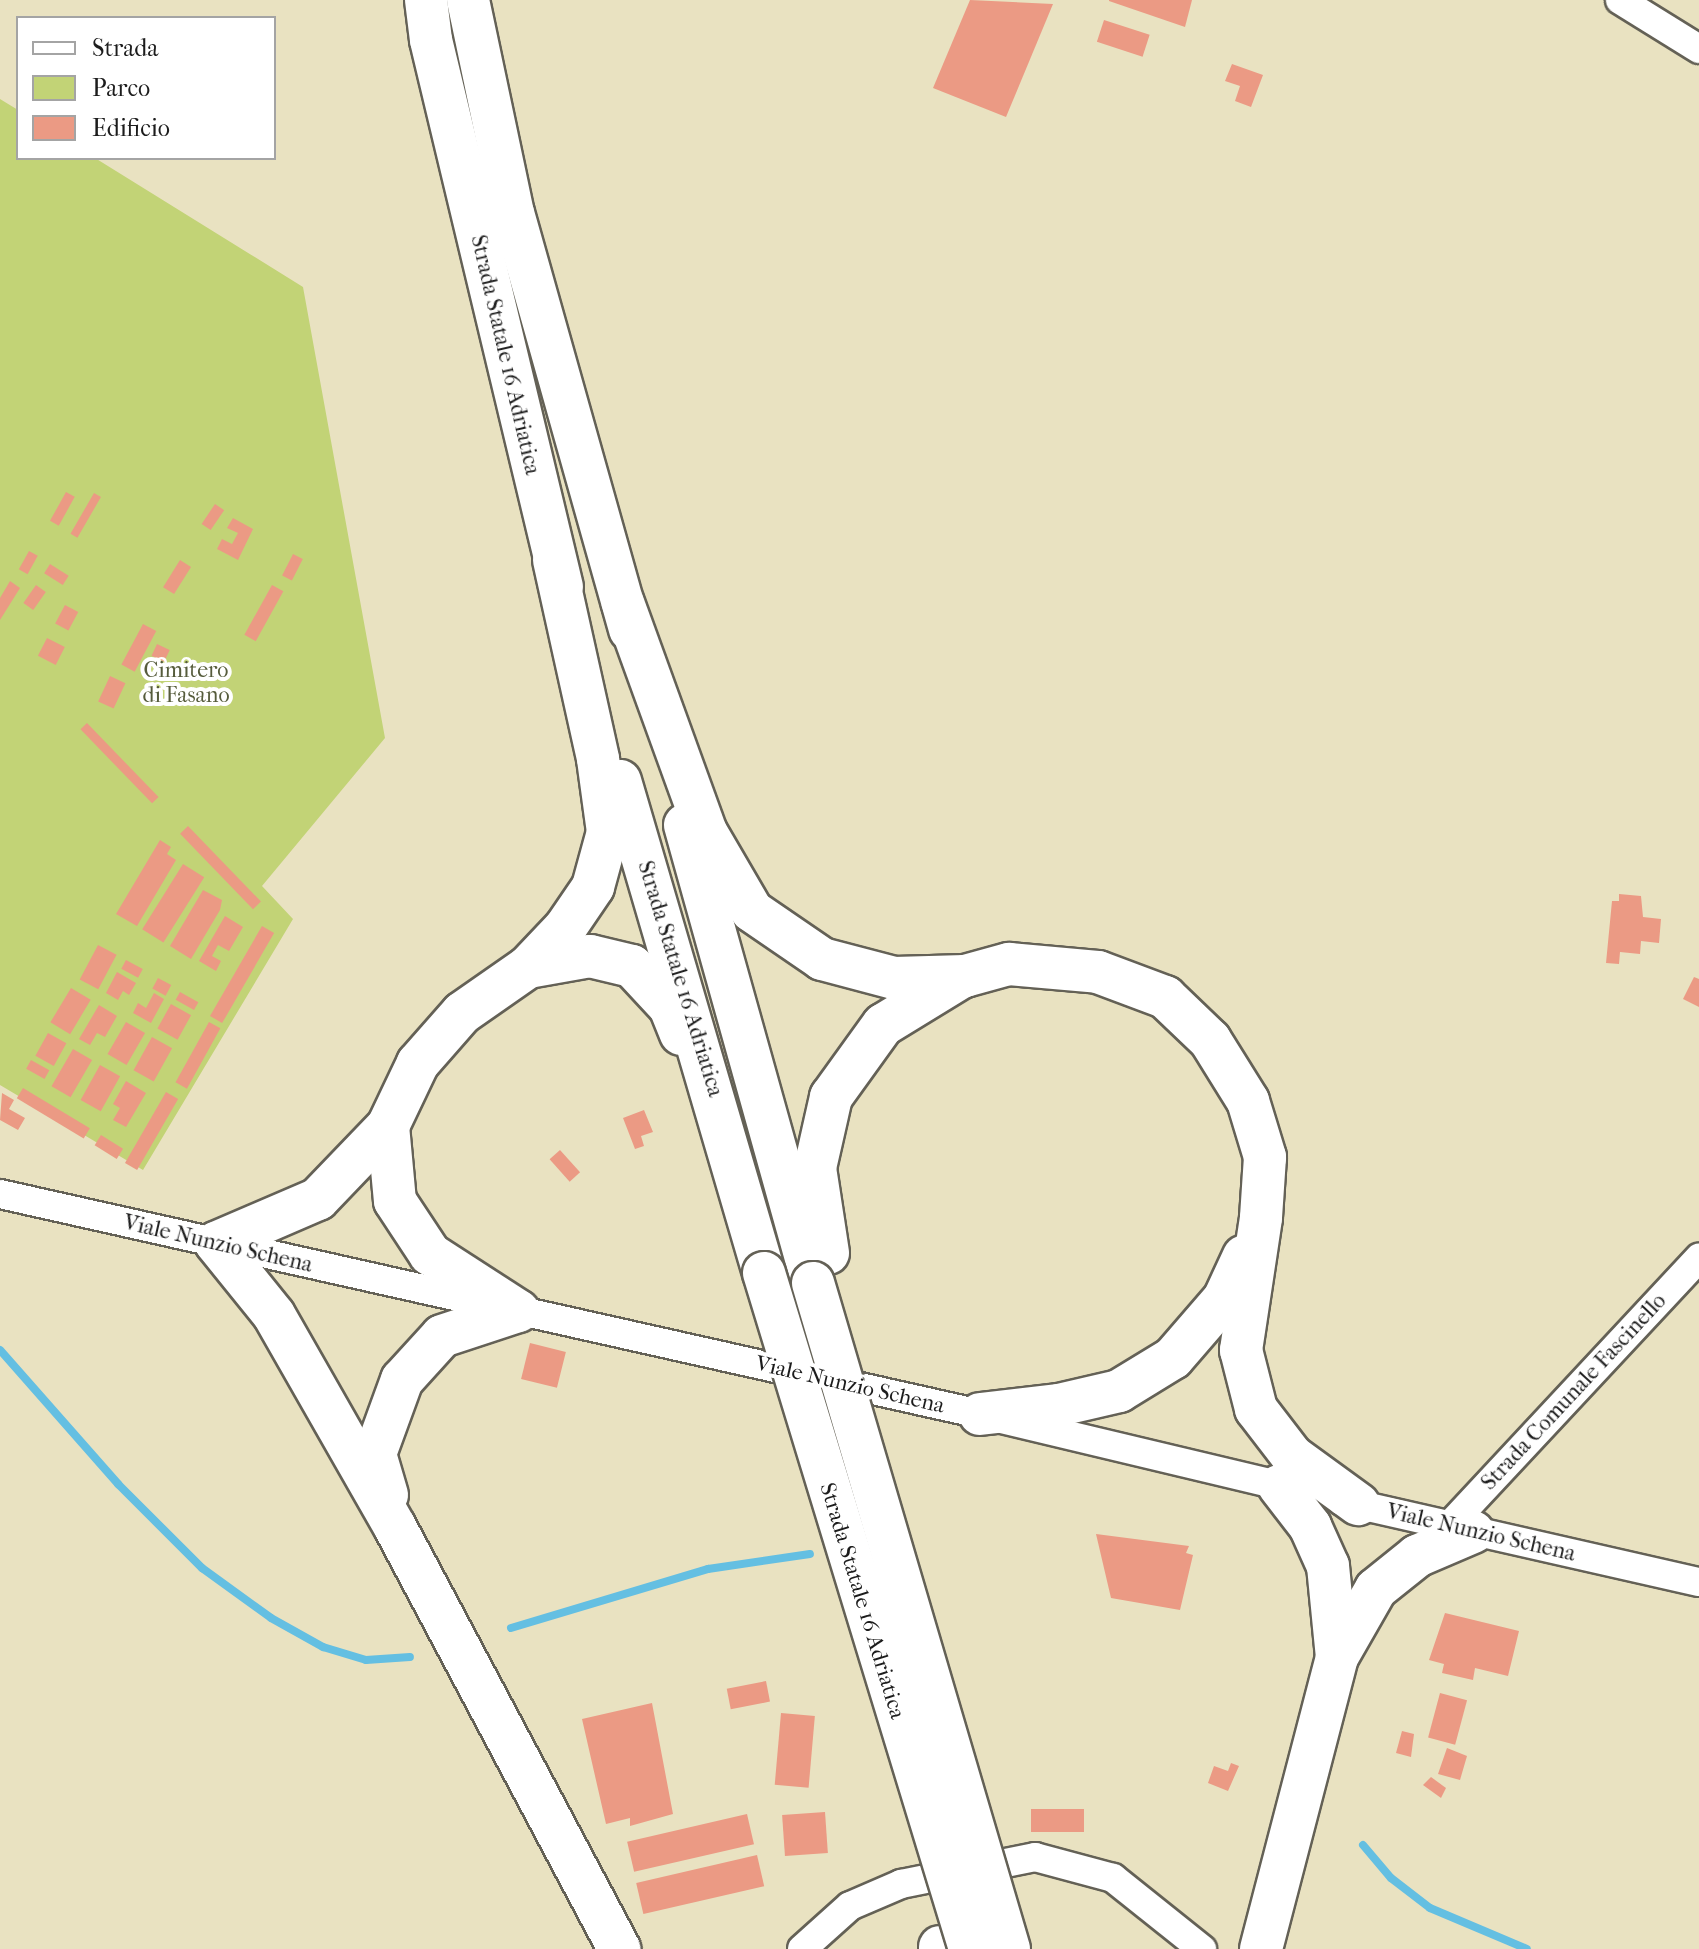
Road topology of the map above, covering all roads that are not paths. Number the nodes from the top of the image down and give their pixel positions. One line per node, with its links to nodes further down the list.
1 (426, 0): 5 (highway, Strada Statale 16 Adriatica)
2 (468, 0): 6 (highway, Strada Statale 16 Adriatica)
3 (1620, 0): 4 (street)
4 (1699, 49)
5 (554, 560): 7 (highway); 10 (highway, Strada Statale 16 Adriatica)
6 (623, 603): 8 (highway); 15 (highway, Strada Statale 16 Adriatica)
7 (528, 967): 9 (highway); 10 (highway)
8 (965, 976): 12 (highway); 15 (highway)
9 (388, 1126): 13 (highway); 16 (highway)
10 (732, 1152): 26 (highway, Strada Statale 16 Adriatica, bridge)
11 (0, 1194): 13 (street, Viale Nunzio Schena)
12 (1261, 1218): 17 (highway); 19 (highway)
13 (216, 1243): 16 (street, Viale Nunzio Schena); 20 (highway)
14 (1699, 1258): 21 (street, Strada Comunale Fascinello)
15 (823, 1286): 24 (highway, Strada Statale 16 Adriatica, bridge)
16 (518, 1311): 17 (street, Viale Nunzio Schena); 20 (highway)
17 (980, 1414): 18 (street, Viale Nunzio Schena)
18 (1279, 1486): 19 (street, Viale Nunzio Schena); 23 (highway)
19 (1358, 1504): 21 (street, Viale Nunzio Schena)
20 (395, 1527): 27 (highway)
21 (1461, 1529): 22 (street, Viale Nunzio Schena); 23 (highway)
22 (1699, 1582)
23 (1337, 1657): 25 (highway)
24 (951, 1751): 29 (highway, Strada Statale 16 Adriatica, bridge); 30 (highway, bridge)
25 (1259, 1944)
26 (950, 1948)
27 (619, 1949)
28 (802, 1949): 31 (street)
29 (1009, 1949)
30 (1036, 1949)
31 (1202, 1949)

